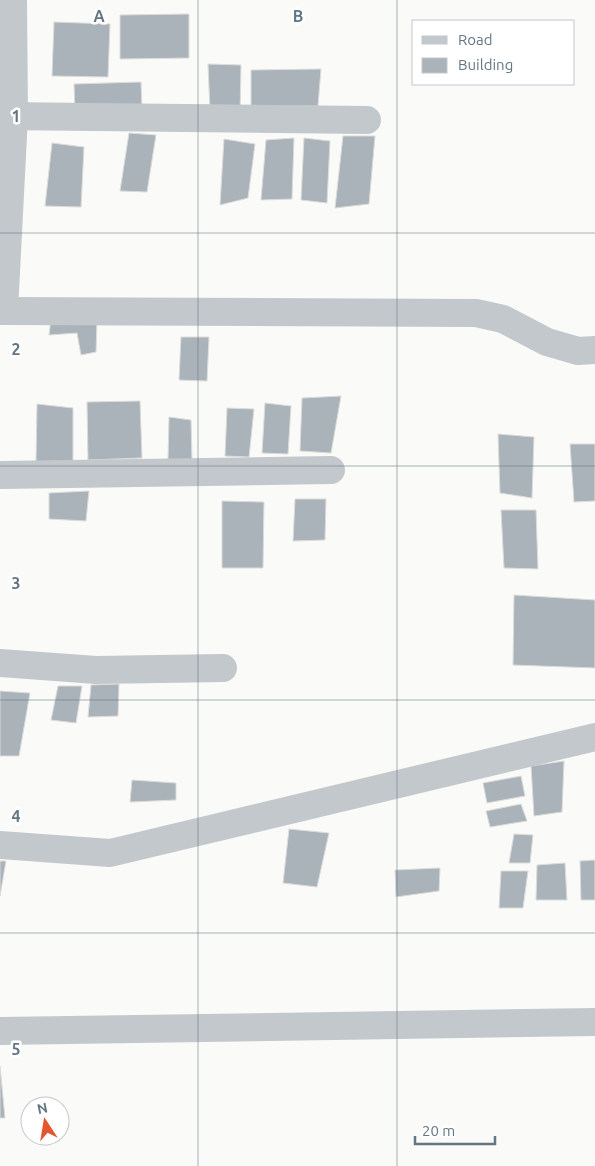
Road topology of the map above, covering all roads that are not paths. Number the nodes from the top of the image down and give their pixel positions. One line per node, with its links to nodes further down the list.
1 (13, 0): 2 (street)
2 (7, 116): 3 (street); 4 (street)
3 (367, 120)
4 (2, 311): 5 (street)
5 (595, 350)
6 (331, 470): 7 (street)
7 (0, 475)
8 (0, 663): 9 (street)
9 (223, 668)
10 (595, 737): 11 (street)
11 (0, 845)
12 (595, 1022): 13 (street)
13 (0, 1031)

